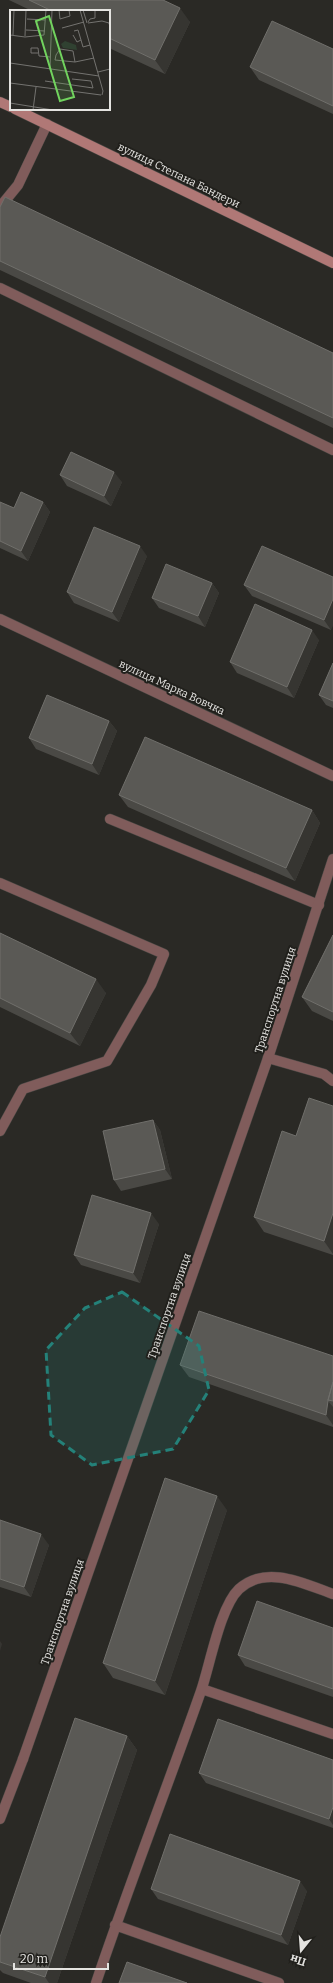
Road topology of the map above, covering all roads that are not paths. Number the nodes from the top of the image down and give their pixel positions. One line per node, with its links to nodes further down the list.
1 (0, 102): 2 (main road)
2 (10, 107)
3 (17, 110): 4 (main road, вулиця Степана Бандери)
4 (48, 124): 5 (street); 6 (main road, вулиця Степана Бандери)
5 (0, 207)
6 (333, 262)
7 (0, 288): 8 (street)
8 (333, 450)
9 (0, 619): 10 (street, вулиця Марка Вовчка)
10 (333, 776)
11 (110, 819): 14 (street)
12 (333, 859): 14 (street, Транспортна вулиця)
13 (0, 883): 17 (street)
14 (319, 905): 15 (street, Транспортна вулиця)
15 (268, 1058): 16 (street); 21 (street, Транспортна вулиця)
16 (333, 1081)
17 (0, 1131)
18 (333, 1594): 19 (street)
19 (202, 1689): 20 (street); 22 (street)
20 (333, 1734)
21 (0, 1819)
22 (116, 1925): 23 (street); 24 (street)
23 (96, 1983)
24 (279, 1983)

